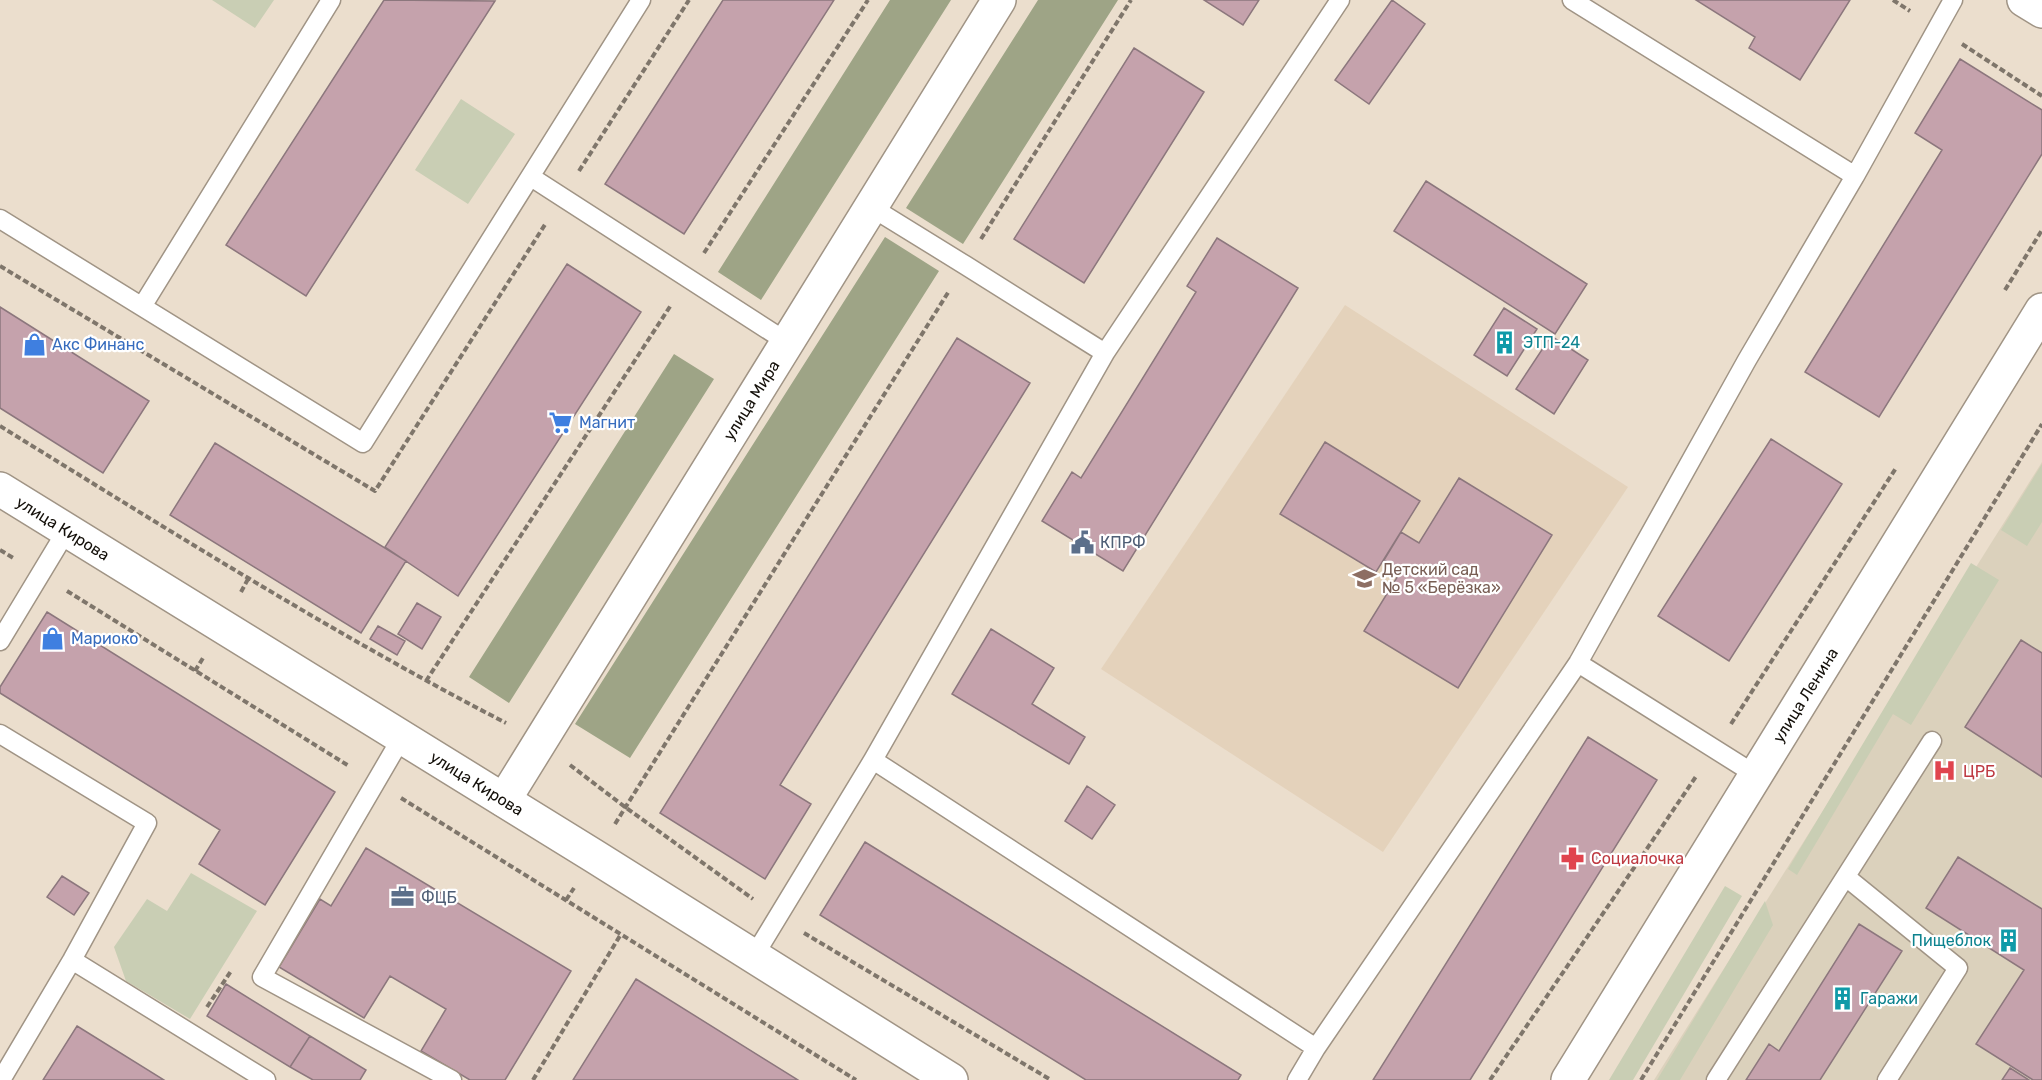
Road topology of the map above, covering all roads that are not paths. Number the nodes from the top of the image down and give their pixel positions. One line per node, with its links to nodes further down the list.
1 (331, 0): 13 (lane)
2 (641, 0): 10 (lane)
3 (999, 0): 11 (main road, улица Мира)
4 (1340, 0): 16 (lane)
5 (1572, 0): 9 (lane)
6 (1953, 0): 9 (lane)
7 (2024, 0): 8 (main road)
8 (2042, 11)
9 (1855, 176): 20 (lane)
10 (531, 177): 13 (lane); 15 (lane)
11 (870, 207): 15 (main road, улица Мира); 16 (lane)
12 (0, 219): 13 (lane)
13 (143, 305)
14 (2042, 310): 25 (main road, улица Ленина)
15 (787, 342): 26 (main road, улица Мира)
16 (1105, 353): 24 (lane)
17 (0, 489): 18 (main road, улица Кирова)
18 (67, 530): 19 (lane); 22 (main road, улица Кирова)
19 (0, 641)
20 (1578, 663): 25 (lane); 30 (lane)
21 (0, 734): 29 (lane)
22 (402, 737): 26 (main road, улица Кирова); 33 (lane)
23 (1932, 741): 27 (lane)
24 (873, 760): 28 (lane); 30 (lane)
25 (1756, 775): 36 (main road, улица Ленина)
26 (504, 800): 28 (main road, улица Кирова)
27 (1846, 876): 37 (lane); 38 (lane)
28 (754, 956): 34 (main road, улица Кирова)
29 (72, 960): 31 (lane); 32 (lane)
30 (1316, 1048): 35 (lane)
31 (1, 1080)
32 (266, 1080)
33 (452, 1080)
34 (951, 1080)
35 (1297, 1080)
36 (1568, 1080)
37 (1716, 1080)
38 (1887, 1080)

